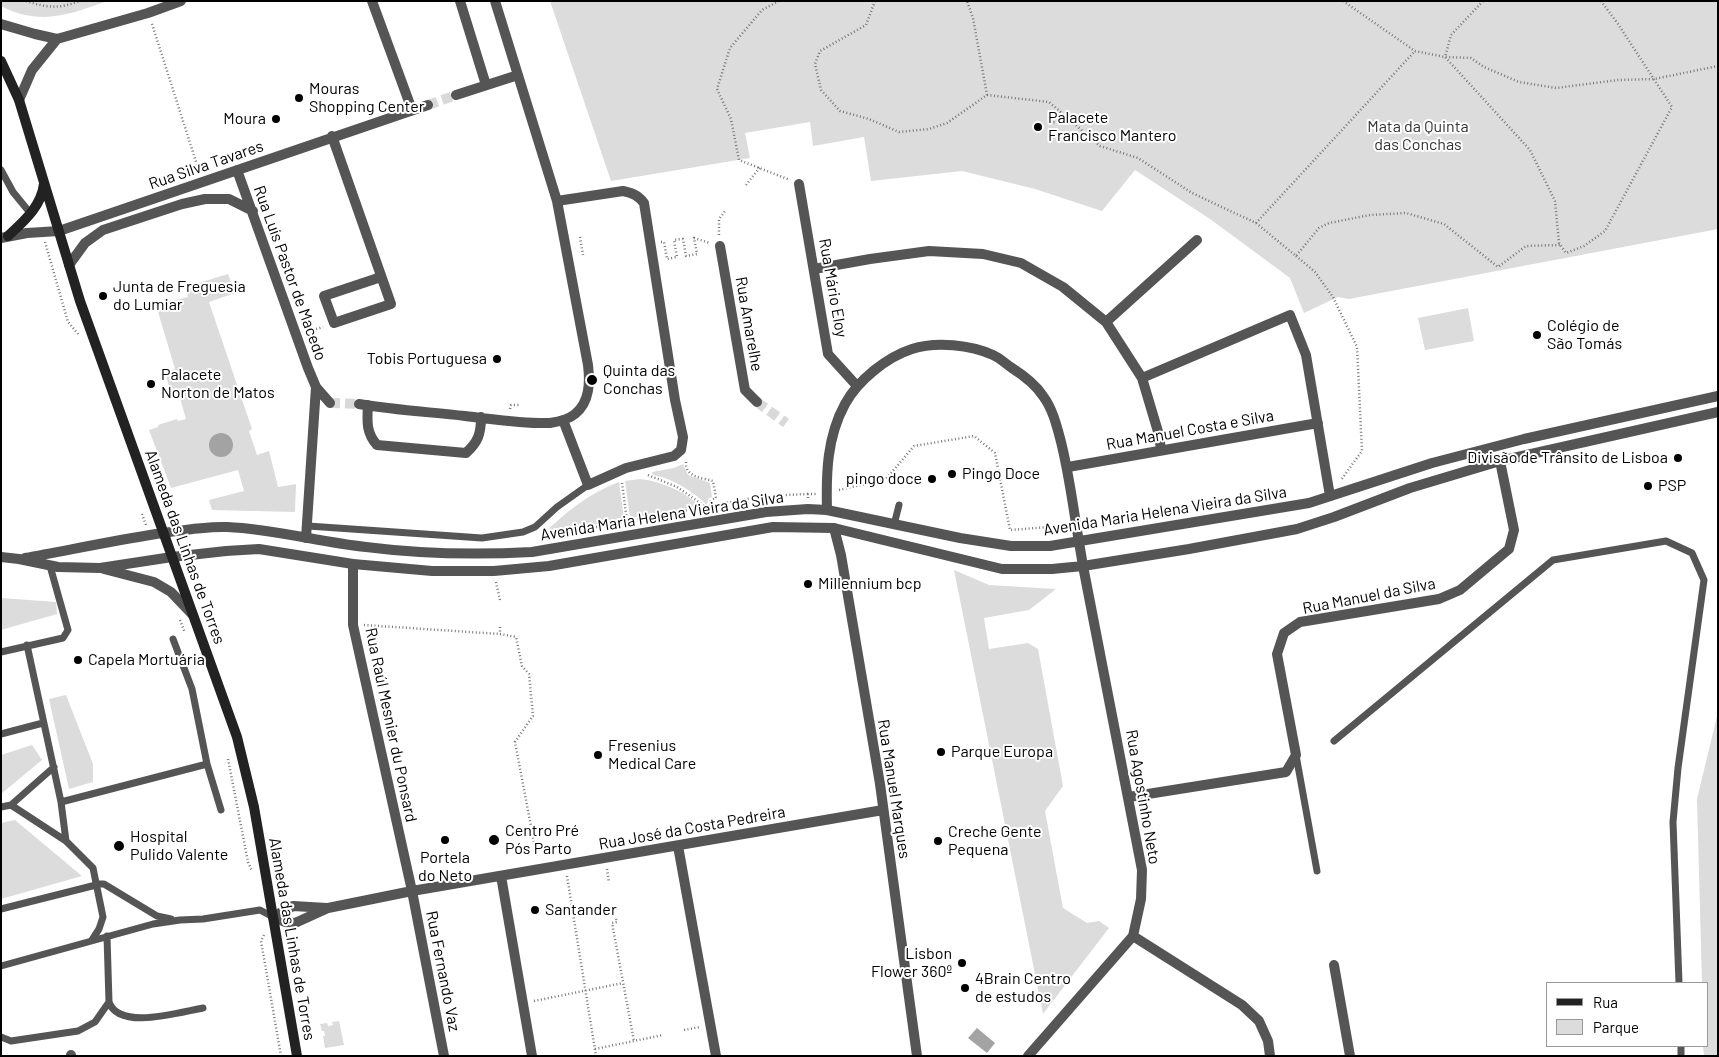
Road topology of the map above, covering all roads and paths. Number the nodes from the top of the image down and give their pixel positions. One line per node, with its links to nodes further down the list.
1 (26, 1): 2 (path)
2 (79, 1)
3 (181, 1): 13 (street)
4 (372, 1): 27 (street)
5 (460, 1): 22 (street)
6 (495, 1): 20 (street)
7 (778, 1): 31 (path)
8 (875, 1): 24 (path)
9 (967, 1): 24 (path)
10 (1343, 1): 16 (path)
11 (1483, 1): 17 (path)
12 (1600, 1): 21 (path)
13 (148, 13): 15 (street); 35 (path)
14 (1, 24): 15 (street)
15 (57, 38): 25 (street)
16 (1415, 52): 17 (path); 42 (path)
17 (1445, 57): 21 (path); 49 (path)
18 (1, 61): 25 (main road, Alameda das Linhas de Torres)
19 (1718, 66): 21 (path)
20 (518, 75): 22 (street); 38 (street)
21 (1654, 79): 49 (path)
22 (486, 85): 23 (street)
23 (456, 95)
24 (987, 95): 28 (path)
25 (19, 100): 34 (main road, Alameda das Linhas de Torres)
26 (428, 105): 27 (street, Rua Silva Tavares)
27 (412, 110): 30 (street, Rua Silva Tavares)
28 (1064, 116): 29 (path); 42 (path)
29 (1050, 123)
30 (332, 136): 33 (street, Rua Silva Tavares); 54 (street)
31 (760, 167): 36 (path); 37 (path)
32 (1, 170): 41 (lane)
33 (237, 170): 35 (street, Rua Silva Tavares); 39 (street, Rua Luís Pastor de Macedo)
34 (44, 178): 41 (main road); 43 (main road, Alameda das Linhas de Torres)
35 (202, 182): 43 (street, Rua Silva Tavares)
36 (799, 184): 53 (street, Rua Mário Eloy)
37 (746, 185)
38 (557, 201): 47 (street); 66 (street)
39 (253, 211): 52 (street, Rua Silva Tavares); 57 (street, Rua Luís Pastor de Macedo)
40 (725, 212): 48 (path)
41 (31, 214): 44 (main road)
42 (1256, 223): 51 (path)
43 (59, 231): 44 (street, Rua Silva Tavares); 52 (main road, Alameda das Linhas de Torres)
44 (5, 237)
45 (580, 237): 50 (path)
46 (1197, 240): 55 (street)
47 (651, 244): 48 (path); 74 (street)
48 (720, 246): 62 (street, Rua Amarelhe)
49 (1560, 246): 51 (path)
50 (583, 255)
51 (1296, 256): 77 (path)
52 (69, 265): 87 (main road, Alameda das Linhas de Torres)
53 (814, 269): 55 (street); 59 (street, Rua Mário Eloy)
54 (381, 277): 56 (street); 56 (street)
55 (1106, 322): 58 (street)
56 (334, 323): 57 (path)
57 (296, 335): 60 (street, Rua Luís Pastor de Macedo)
58 (1142, 378): 67 (street); 68 (street)
59 (857, 386): 71 (street, Rua Agostinho Neto); 81 (street, Rua Manuel Marques)
60 (316, 387): 63 (street, Rua Luís Pastor de Macedo); 85 (street, Rua Luís Pastor de Macedo)
61 (1718, 396): 77 (street, Avenida Maria Helena Vieira da Silva)
62 (757, 402)
63 (330, 403)
64 (1718, 412): 70 (street, Avenida Maria Helena Vieira da Silva)
65 (481, 418): 65 (street); 66 (street)
66 (564, 420): 74 (street)
67 (1318, 423): 68 (street, Rua Manuel Costa e Silva); 77 (street)
68 (1161, 450): 71 (street, Rua Manuel Costa e Silva)
69 (689, 456): 79 (path)
70 (1500, 461): 96 (street, Avenida Maria Helena Vieira da Silva); 110 (street, Rua Manuel da Silva)
71 (1068, 466): 84 (street, Rua Agostinho Neto)
72 (644, 473): 80 (path)
73 (622, 478): 82 (path)
74 (588, 485): 85 (lane)
75 (850, 487): 84 (path)
76 (808, 494): 79 (path)
77 (1330, 496): 90 (street, Avenida Maria Helena Vieira da Silva)
78 (899, 505): 83 (lane)
79 (710, 506): 80 (path)
80 (706, 507): 82 (path)
81 (828, 510): 83 (street, Avenida Maria Helena Vieira da Silva); 86 (street, Rua Manuel Marques); 88 (street, Avenida Maria Helena Vieira da Silva)
82 (627, 521): 89 (path)
83 (894, 524): 90 (street, Avenida Maria Helena Vieira da Silva)
84 (1076, 525): 90 (street, Rua Agostinho Neto)
85 (308, 526): 88 (street, Rua Luís Pastor de Macedo)
86 (834, 528): 96 (street, Avenida Maria Helena Vieira da Silva); 98 (street, Avenida Maria Helena Vieira da Silva); 118 (street, Rua Manuel Marques)
87 (163, 533): 88 (street, Avenida Maria Helena Vieira da Silva); 92 (main road, Alameda das Linhas de Torres); 93 (street, Avenida Maria Helena Vieira da Silva)
88 (306, 538)
89 (542, 538)
90 (1079, 542): 96 (street, Rua Agostinho Neto)
91 (1, 557): 93 (street)
92 (172, 557): 94 (street, Avenida Maria Helena Vieira da Silva); 97 (street, Avenida Maria Helena Vieira da Silva); 100 (main road, Alameda das Linhas de Torres)
93 (19, 559): 95 (street)
94 (353, 564): 98 (street, Avenida Maria Helena Vieira da Silva); 101 (street, Rua Raúl Mesnier du Ponsard)
95 (50, 566): 97 (street); 105 (lane)
96 (1083, 566): 113 (street, Rua Agostinho Neto)
97 (100, 568): 100 (street)
98 (494, 571): 99 (path)
99 (500, 600)
100 (195, 617): 129 (main road, Alameda das Linhas de Torres)
101 (353, 625): 103 (path); 126 (street, Rua Raúl Mesnier du Ponsard)
102 (500, 627): 103 (path)
103 (500, 634): 122 (path)
104 (173, 639): 111 (lane)
105 (27, 646): 106 (lane); 107 (lane)
106 (1, 652)
107 (43, 723): 108 (lane); 112 (lane)
108 (1, 734)
109 (1334, 741): 137 (lane)
110 (1296, 755): 113 (street); 123 (lane)
111 (207, 764): 114 (lane); 117 (lane)
112 (54, 767): 114 (lane); 115 (lane)
113 (1129, 797): 133 (street, Rua Agostinho Neto)
114 (61, 802): 119 (lane)
115 (11, 805): 116 (lane); 119 (lane)
116 (1, 807)
117 (221, 810)
118 (883, 810): 120 (street, Rua José da Costa Pedreira); 152 (street, Rua Manuel Marques)
119 (66, 841): 125 (lane)
120 (678, 846): 121 (street, Rua José da Costa Pedreira); 151 (street)
121 (565, 865): 122 (street, Rua José da Costa Pedreira); 139 (path)
122 (539, 869): 124 (street, Rua José da Costa Pedreira)
123 (1317, 871)
124 (501, 876): 126 (street, Rua José da Costa Pedreira); 149 (street)
125 (96, 885): 128 (lane); 131 (lane); 134 (lane)
126 (412, 892): 127 (street, Rua José da Costa Pedreira); 148 (street, Rua Fernando Vaz)
127 (328, 908): 129 (street, Rua José da Costa Pedreira); 129 (street, Rua José da Costa Pedreira)
128 (1, 910)
129 (273, 917): 131 (lane); 147 (main road, Alameda das Linhas de Torres)
130 (616, 918): 138 (path)
131 (180, 920): 132 (lane)
132 (107, 936): 134 (lane); 141 (lane)
133 (1133, 936): 153 (street, Rua Agostinho Neto); 154 (street)
134 (92, 940): 136 (lane)
135 (1334, 965): 155 (street)
136 (1, 966)
137 (1679, 982)
138 (623, 983): 139 (path); 145 (path)
139 (586, 991): 140 (path); 146 (path)
140 (542, 1000)
141 (109, 1002): 142 (lane); 144 (lane)
142 (203, 1008)
143 (663, 1035): 145 (path)
144 (1, 1037)
145 (634, 1041): 146 (path)
146 (595, 1049): 150 (path)
147 (297, 1056)
148 (444, 1056)
149 (532, 1056)
150 (596, 1056)
151 (716, 1056)
152 (917, 1056)
153 (1028, 1056)
154 (1270, 1056)
155 (1350, 1056)

